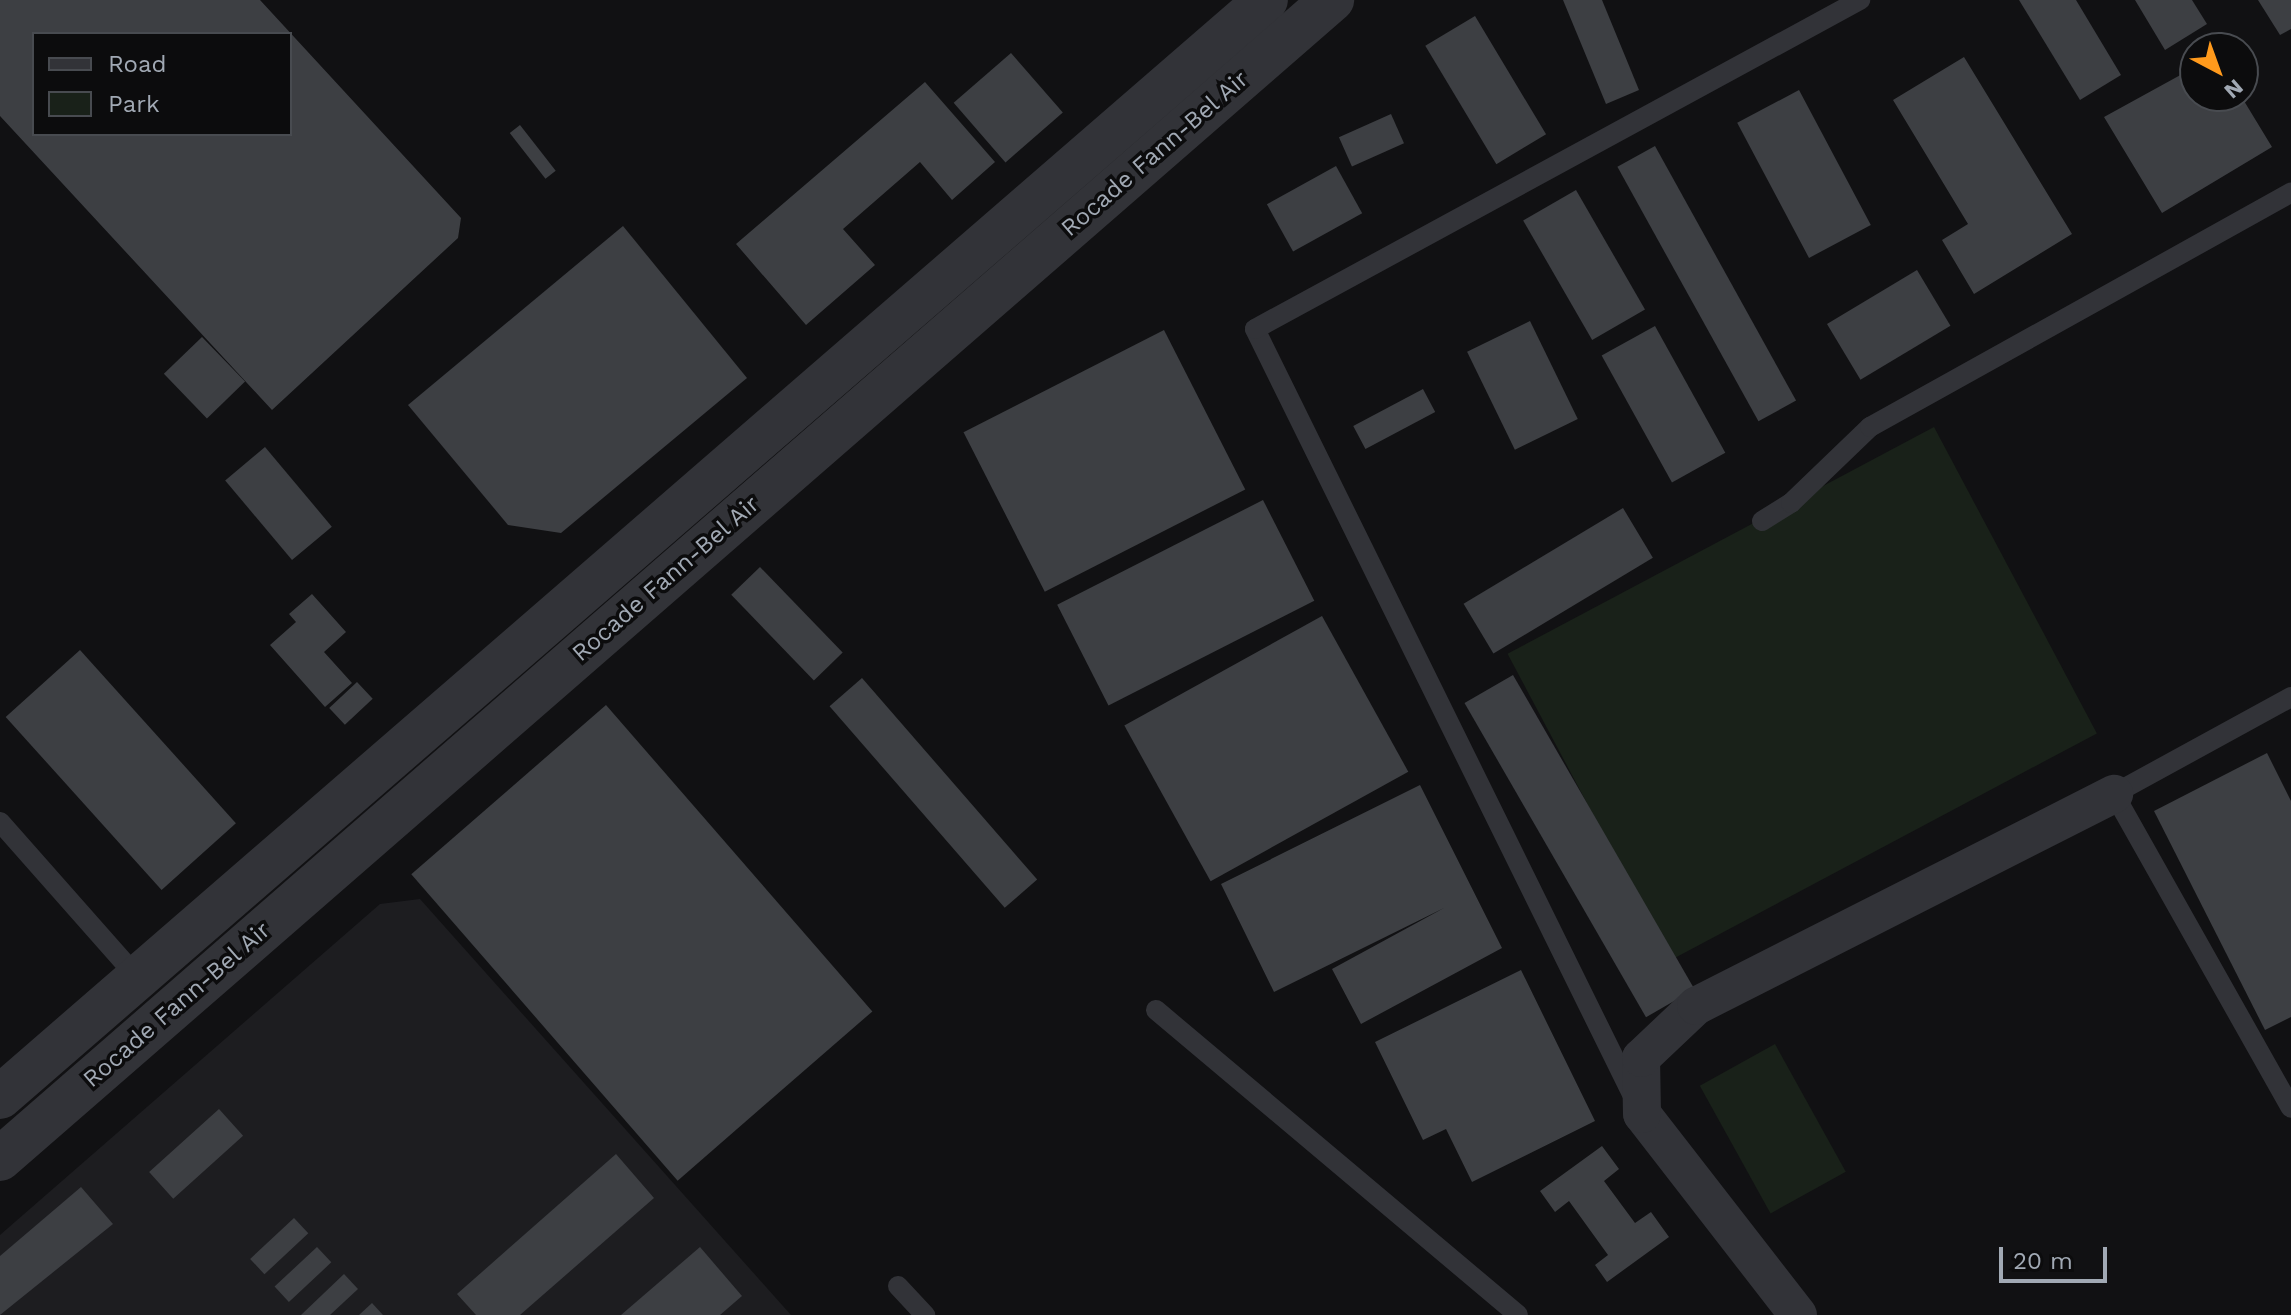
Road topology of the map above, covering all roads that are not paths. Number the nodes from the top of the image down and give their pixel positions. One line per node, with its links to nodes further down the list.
1 (1266, 0): 9 (street, Rocade Fann-Bel Air)
2 (1332, 0): 14 (street, Rocade Fann-Bel Air)
3 (1860, 0): 13 (lane)
4 (2291, 193): 5 (lane)
5 (1762, 521)
6 (2291, 697): 7 (lane)
7 (2114, 794): 12 (lane); 13 (street)
8 (0, 822): 9 (lane)
9 (138, 978): 11 (street, Rocade Fann-Bel Air)
10 (1156, 1010): 17 (lane)
11 (0, 1097)
12 (2291, 1108)
13 (1642, 1114): 18 (street)
14 (0, 1159)
15 (898, 1286): 16 (lane)
16 (925, 1315)
17 (1518, 1315)
18 (1798, 1315)

